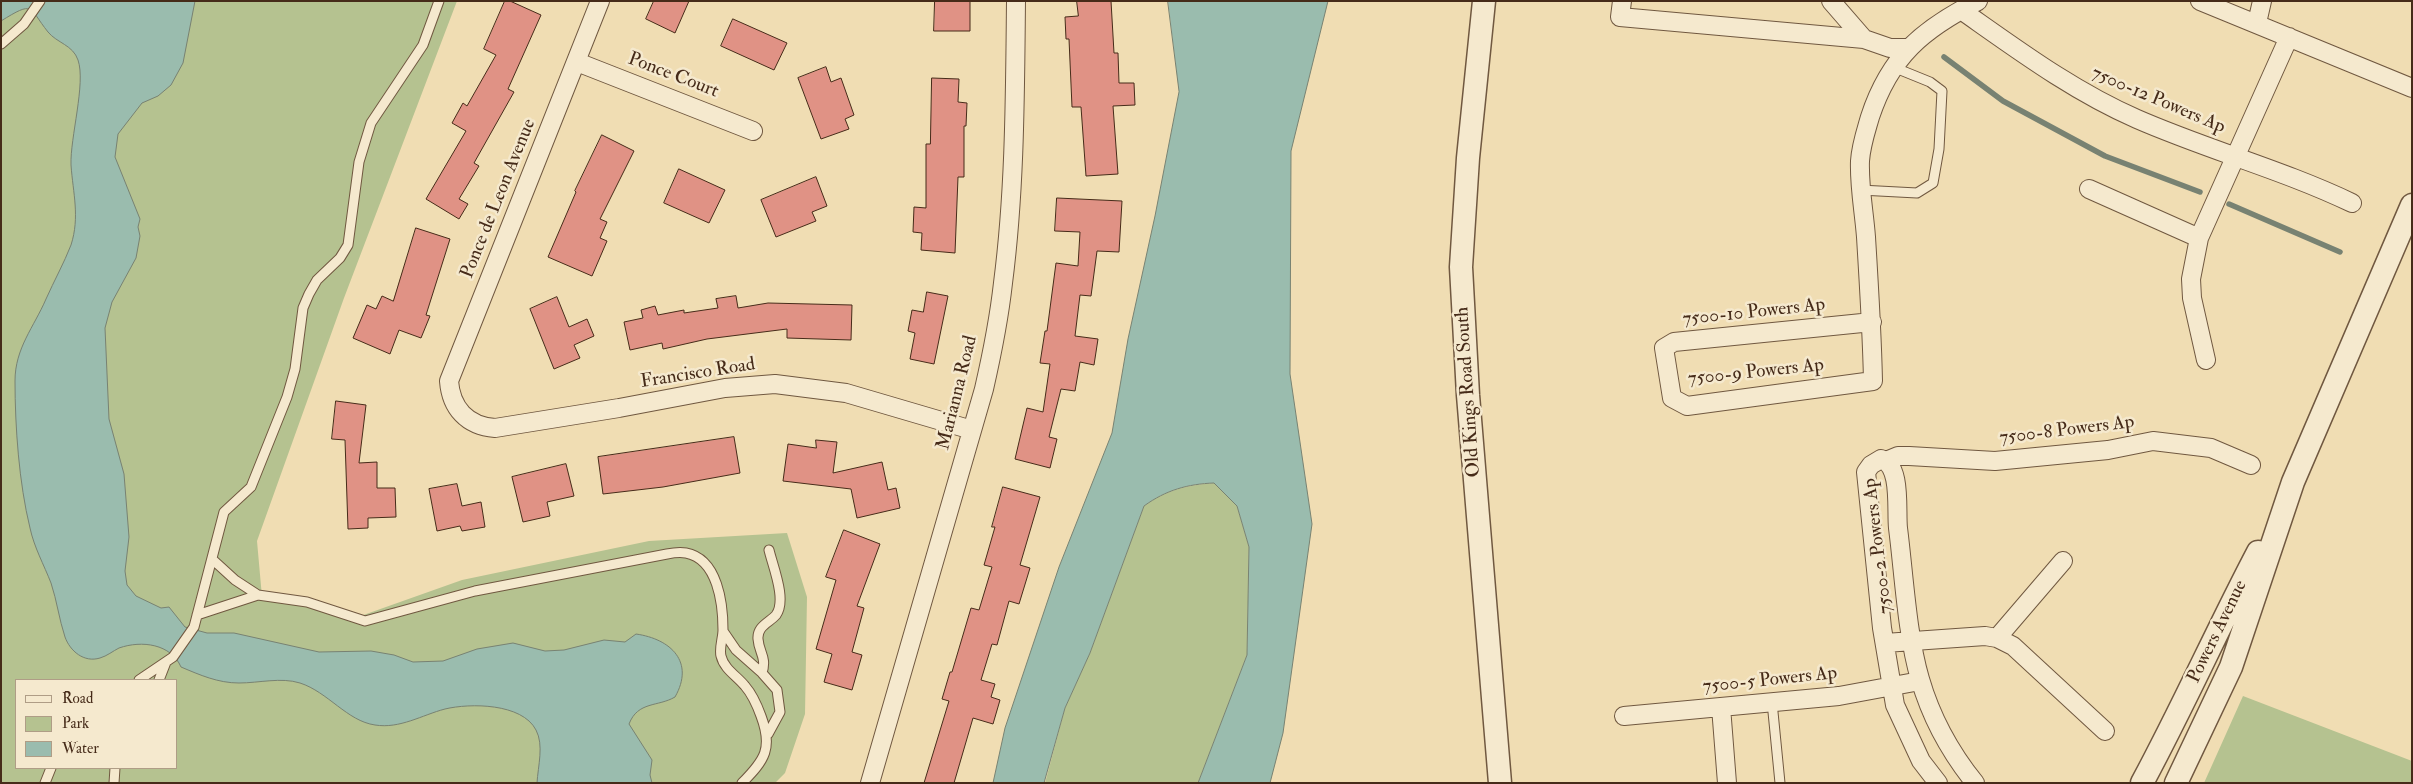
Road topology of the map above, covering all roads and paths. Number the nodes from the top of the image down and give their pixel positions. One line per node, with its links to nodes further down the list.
1 (40, 1): 15 (lane)
2 (438, 1): 36 (lane)
3 (600, 1): 17 (street, Ponce de Leon Avenue)
4 (1016, 1): 31 (street, Marianna Road)
5 (1484, 1): 61 (street, Old Kings Road South)
6 (1622, 1): 14 (street)
7 (1831, 1): 14 (street)
8 (1978, 1): 11 (street)
9 (2200, 1): 12 (street)
10 (2262, 1): 12 (street)
11 (1960, 10): 16 (street); 21 (street, 7500-12 Powers Ap)
12 (2257, 23): 13 (street)
13 (2290, 37): 19 (street); 21 (street)
14 (1864, 39): 16 (street)
15 (1, 44)
16 (1908, 48): 18 (street)
17 (577, 62): 20 (street, Ponce Court); 30 (street, Ponce de Leon Avenue)
18 (1893, 66): 23 (street); 23 (lane)
19 (2412, 88)
20 (753, 131)
21 (2235, 157): 24 (street, 7500-12 Powers Ap); 26 (street)
22 (2089, 189): 26 (street)
23 (1860, 190): 27 (street)
24 (2352, 203)
25 (2412, 204): 34 (street, Powers Avenue)
26 (2199, 238): 28 (street)
27 (1872, 322): 29 (street, 7500-10 Powers Ap); 29 (street, 7500-9 Powers Ap)
28 (2206, 360)
29 (1667, 371)
30 (460, 413): 31 (street, Francisco Road)
31 (972, 430): 60 (street, Marianna Road)
32 (1886, 461): 33 (street, 7500-8 Powers Ap); 42 (street, 7500-2 Powers Ap); 43 (street, 7500-2 Powers Ap)
33 (2251, 464)
34 (2293, 482): 66 (street, Powers Avenue); 67 (street, Powers Avenue)
35 (769, 550): 45 (lane)
36 (212, 559): 38 (lane); 39 (lane)
37 (2063, 561): 41 (street)
38 (258, 596): 39 (lane); 40 (lane)
39 (197, 615): 44 (lane)
40 (723, 631): 45 (lane); 54 (lane)
41 (1997, 638): 42 (street); 53 (street)
42 (1912, 642): 43 (street); 48 (street, 7500-2 Powers Ap)
43 (1885, 643): 49 (street, 7500-2 Powers Ap)
44 (169, 660): 46 (lane); 47 (lane)
45 (762, 673): 54 (lane)
46 (140, 679)
47 (160, 679)
48 (1920, 680): 49 (street, 7500-5 Powers Ap); 65 (street, 7500-2 Powers Ap)
49 (1892, 685): 50 (street, 7500-5 Powers Ap); 64 (street, 7500-2 Powers Ap)
50 (1772, 702): 51 (street, 7500-5 Powers Ap); 63 (lane)
51 (1721, 707): 52 (street, 7500-5 Powers Ap); 62 (street)
52 (1624, 716)
53 (2104, 730)
54 (768, 734): 59 (lane)
55 (50, 769): 57 (lane)
56 (115, 769): 58 (lane)
57 (45, 783)
58 (114, 783)
59 (742, 783)
60 (870, 783)
61 (1500, 783)
62 (1727, 783)
63 (1780, 783)
64 (1938, 783)
65 (1975, 783)
66 (2142, 783)
67 (2176, 783)

